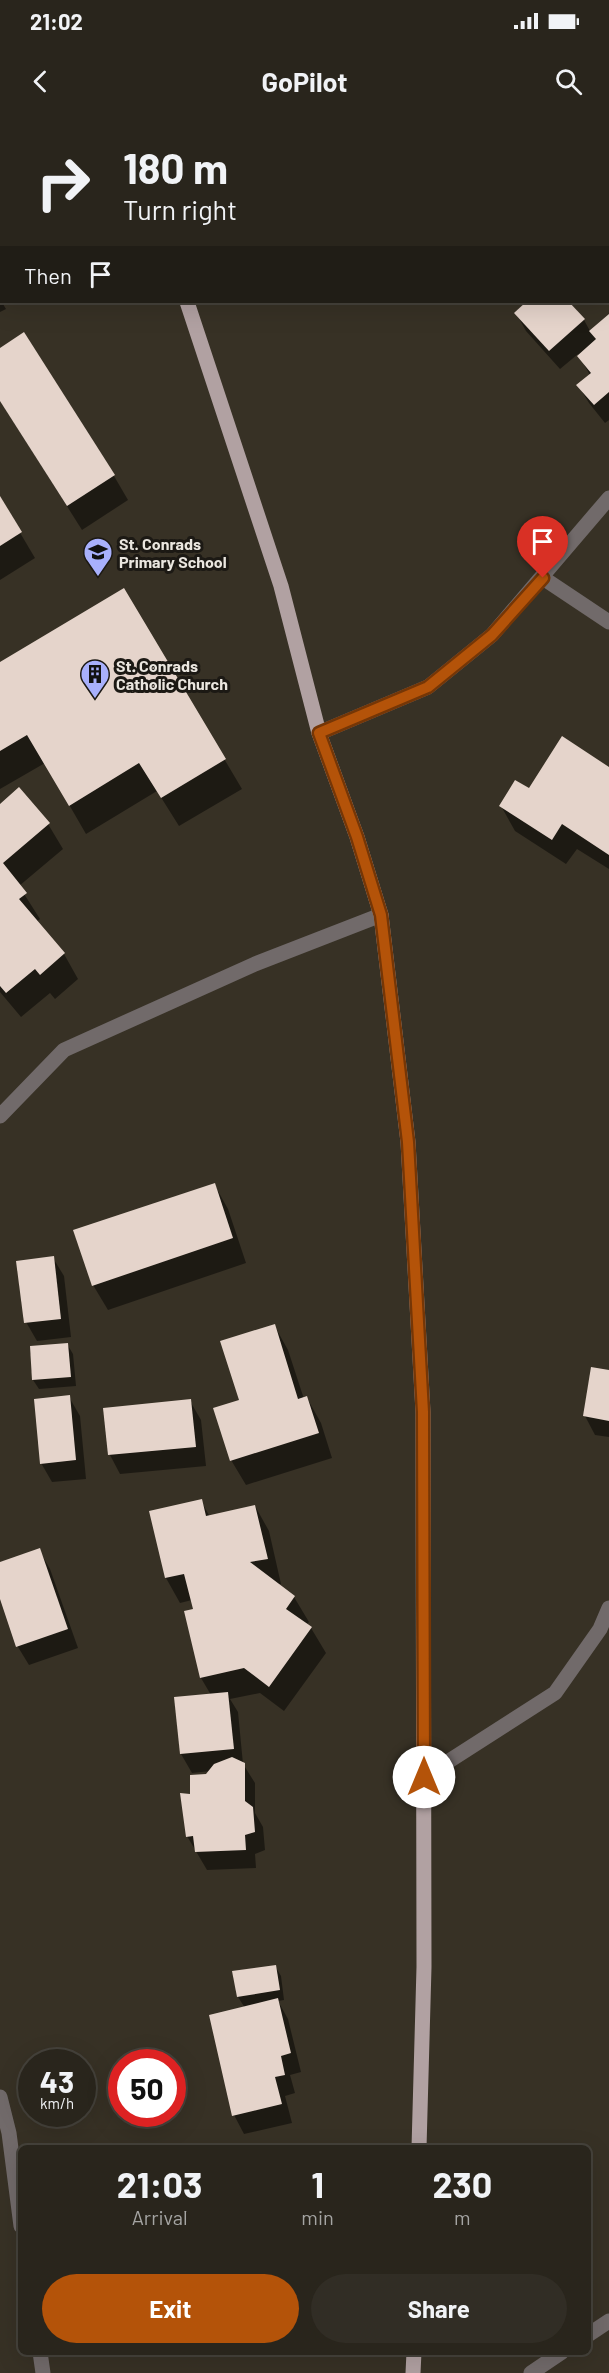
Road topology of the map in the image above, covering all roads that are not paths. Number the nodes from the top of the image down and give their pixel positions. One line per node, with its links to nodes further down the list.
1 (187, 303): 5 (main road)
2 (609, 498): 3 (street)
3 (543, 578): 4 (street); 5 (street)
4 (609, 622)
5 (319, 733): 6 (main road)
6 (381, 915): 7 (street); 9 (main road)
7 (0, 1116)
8 (609, 1608): 9 (street)
9 (424, 1777): 11 (main road)
10 (0, 2097): 12 (street)
11 (419, 2145)
12 (18, 2203)
13 (609, 2321): 14 (street)
14 (591, 2333)
15 (40, 2355): 18 (street)
16 (414, 2355): 19 (main road)
17 (558, 2355): 20 (street)
18 (43, 2373)
19 (413, 2373)
20 (531, 2373)

